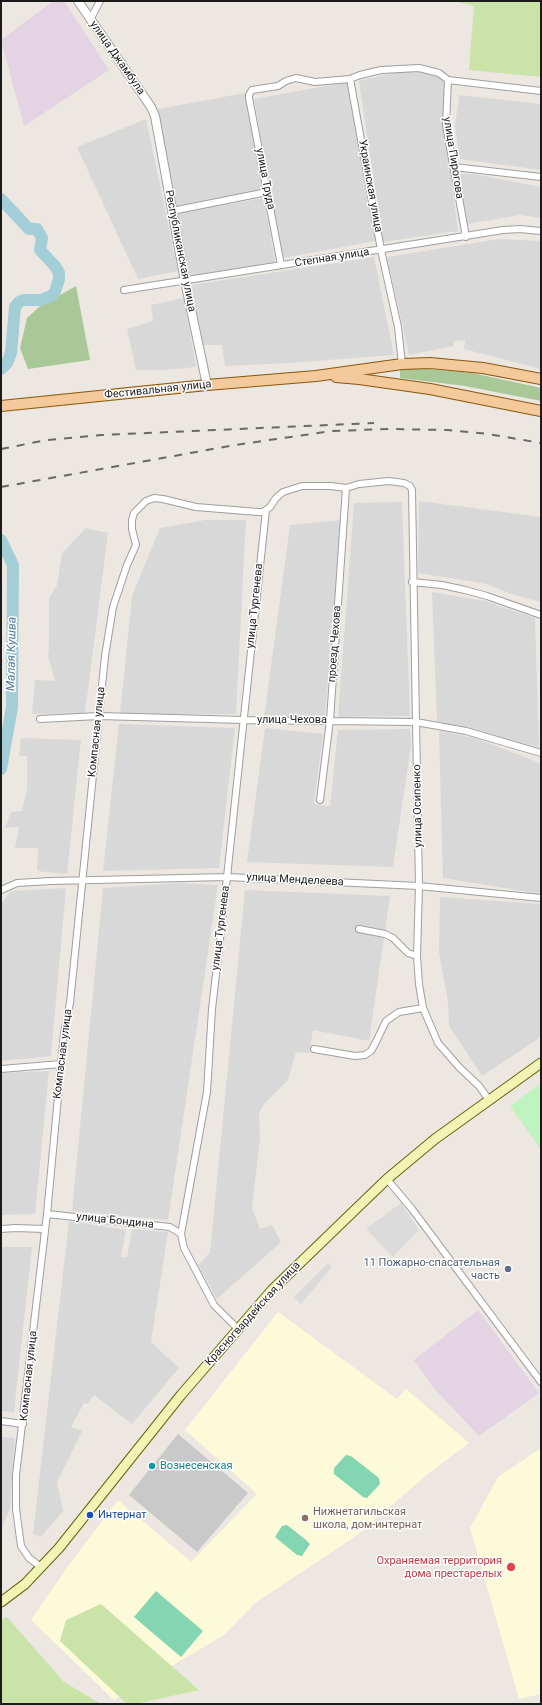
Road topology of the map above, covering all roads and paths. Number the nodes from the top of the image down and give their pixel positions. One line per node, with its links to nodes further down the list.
1 (78, 1): 3 (street, улица Джамбула)
2 (100, 1): 3 (street)
3 (90, 20): 7 (street, улица Джамбула)
4 (350, 80): 5 (street); 10 (street, улица Труда); 14 (street, Украинская улица)
5 (448, 80): 6 (street); 8 (street, улица Пирогова)
6 (541, 91)
7 (155, 116): 11 (street, Республиканская улица)
8 (454, 167): 9 (street); 13 (street, улица Пирогова)
9 (541, 177)
10 (268, 192): 11 (street); 15 (street, улица Труда)
11 (172, 211): 16 (street, Республиканская улица)
12 (541, 231): 13 (street, Степная улица)
13 (466, 237): 14 (street, Степная улица)
14 (381, 250): 15 (street, Степная улица); 18 (street, Украинская улица)
15 (282, 265): 16 (street, Степная улица)
16 (185, 281): 17 (street, Степная улица); 23 (street, Республиканская улица)
17 (124, 290)
18 (402, 364): 19 (main road, Фестивальная улица); 21 (main road, Фестивальная улица)
19 (384, 366): 20 (main road, Фестивальная улица); 22 (main road)
20 (316, 376): 22 (main road, Фестивальная улица); 23 (main road, Фестивальная улица)
21 (541, 379)
22 (384, 382): 25 (main road, Фестивальная улица)
23 (207, 385): 24 (main road, Фестивальная улица)
24 (1, 406)
25 (541, 411)
26 (346, 488): 27 (street); 28 (street, улица Осипенко); 33 (street, проезд Чехова)
27 (266, 510): 30 (street, Компасная улица); 32 (street, улица Тургенева)
28 (412, 582): 29 (street); 34 (street, улица Осипенко)
29 (541, 615)
30 (99, 716): 31 (street, улица Чехова); 32 (street, улица Чехова); 38 (street, Компасная улица)
31 (40, 719)
32 (244, 720): 33 (street, улица Чехова); 37 (street, улица Тургенева)
33 (330, 720): 34 (street, улица Чехова); 36 (street, проезд Чехова)
34 (416, 722): 35 (street, улица Чехова); 39 (street, улица Осипенко)
35 (541, 753)
36 (320, 800)
37 (227, 877): 38 (street, улица Менделеева); 39 (street, улица Менделеева); 54 (street, улица Тургенева)
38 (82, 880): 40 (street, улица Менделеева); 47 (street, Компасная улица)
39 (419, 886): 41 (street, улица Менделеева); 43 (street, улица Осипенко)
40 (1, 890)
41 (541, 898)
42 (359, 929): 43 (street)
43 (417, 956): 44 (street, улица Осипенко)
44 (423, 1008): 45 (street); 49 (street, улица Осипенко)
45 (314, 1049)
46 (541, 1063): 49 (main road, Красногвардейская улица)
47 (61, 1064): 48 (street); 51 (street, Компасная улица)
48 (1, 1069)
49 (489, 1100): 50 (main road, Красногвардейская улица)
50 (387, 1179): 55 (main road, Красногвардейская улица); 56 (street)
51 (47, 1214): 53 (street, Компасная улица); 54 (street, улица Бондина)
52 (1, 1229): 53 (street)
53 (45, 1229): 58 (street, Компасная улица)
54 (181, 1234): 55 (street, улица Тургенева)
55 (237, 1328): 59 (main road, Красногвардейская улица)
56 (541, 1382)
57 (1, 1421): 58 (street)
58 (23, 1424): 59 (street, Компасная улица)
59 (41, 1567): 60 (main road, Красногвардейская улица)
60 (1, 1602)

